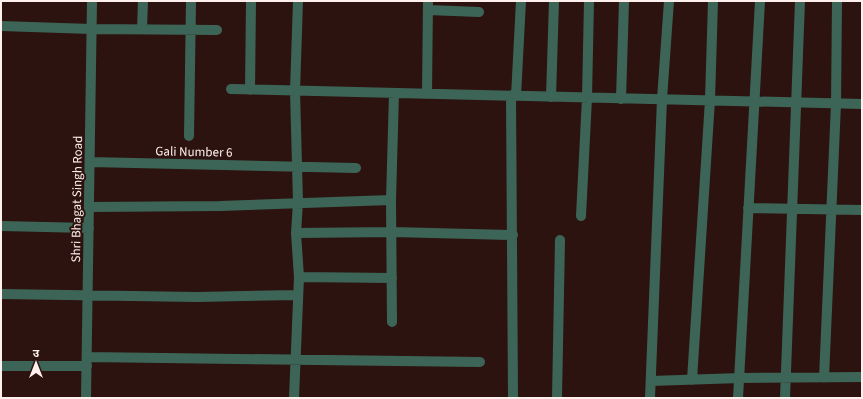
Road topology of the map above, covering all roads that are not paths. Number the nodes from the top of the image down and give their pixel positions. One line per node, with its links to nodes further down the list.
1 (92, 1): 18 (street, Shri Bhagat Singh Road)
2 (143, 1): 19 (street)
3 (191, 1): 20 (street)
4 (252, 1): 23 (street)
5 (298, 1): 24 (street)
6 (521, 1): 27 (street)
7 (554, 1): 28 (street)
8 (589, 1): 29 (street)
9 (624, 1): 30 (street)
10 (669, 1): 31 (street)
11 (713, 1): 32 (street)
12 (760, 1): 33 (street)
13 (800, 1): 34 (street)
14 (837, 1): 35 (street)
15 (428, 6): 16 (street); 26 (street)
16 (479, 12)
17 (1, 26): 18 (street)
18 (92, 29): 19 (street); 38 (street, Shri Bhagat Singh Road)
19 (142, 29): 20 (street)
20 (190, 30): 21 (street); 37 (street)
21 (217, 30)
22 (231, 89): 23 (street)
23 (250, 90): 24 (street)
24 (295, 91): 25 (street); 39 (street)
25 (394, 93): 26 (street); 41 (street)
26 (427, 94): 27 (street)
27 (513, 96): 28 (street); 53 (street)
28 (551, 97): 29 (street)
29 (587, 98): 30 (street); 48 (street)
30 (621, 98): 31 (street)
31 (662, 99): 32 (street); 70 (street)
32 (710, 100): 33 (street); 69 (street)
33 (753, 101): 34 (street); 44 (street)
34 (796, 102): 35 (street); 45 (street)
35 (836, 104): 36 (street); 46 (street)
36 (862, 104)
37 (189, 136)
38 (90, 162): 39 (street, Gali Number 6); 43 (street, Shri Bhagat Singh Road)
39 (297, 166): 40 (street, Gali Number 6); 42 (street)
40 (356, 168)
41 (391, 200): 42 (street); 51 (street)
42 (298, 202): 43 (street); 52 (street)
43 (89, 207): 50 (street, Shri Bhagat Singh Road)
44 (748, 208): 45 (street); 66 (street)
45 (792, 209): 46 (street); 67 (street)
46 (831, 210): 47 (street); 68 (street)
47 (862, 210)
48 (581, 216)
49 (1, 226): 50 (street)
50 (89, 228): 59 (street, Shri Bhagat Singh Road)
51 (393, 232): 52 (street); 53 (street); 56 (street)
52 (296, 233): 55 (street)
53 (513, 235): 73 (street)
54 (560, 240): 74 (street)
55 (299, 277): 56 (street); 58 (street)
56 (392, 278): 60 (street)
57 (1, 294): 59 (street)
58 (298, 294): 59 (street); 61 (street)
59 (88, 296): 62 (street, Shri Bhagat Singh Road)
60 (392, 322)
61 (296, 360): 62 (street); 63 (street); 72 (street)
62 (87, 362): 64 (street); 71 (street, Shri Bhagat Singh Road)
63 (480, 362)
64 (1, 366)
65 (862, 377): 68 (street)
66 (740, 378): 67 (street); 69 (street); 76 (street)
67 (785, 378): 68 (street); 77 (street)
68 (824, 378)
69 (692, 380): 70 (street)
70 (651, 381): 75 (street)
71 (86, 398)
72 (294, 398)
73 (513, 398)
74 (557, 398)
75 (650, 398)
76 (738, 398)
77 (785, 398)

